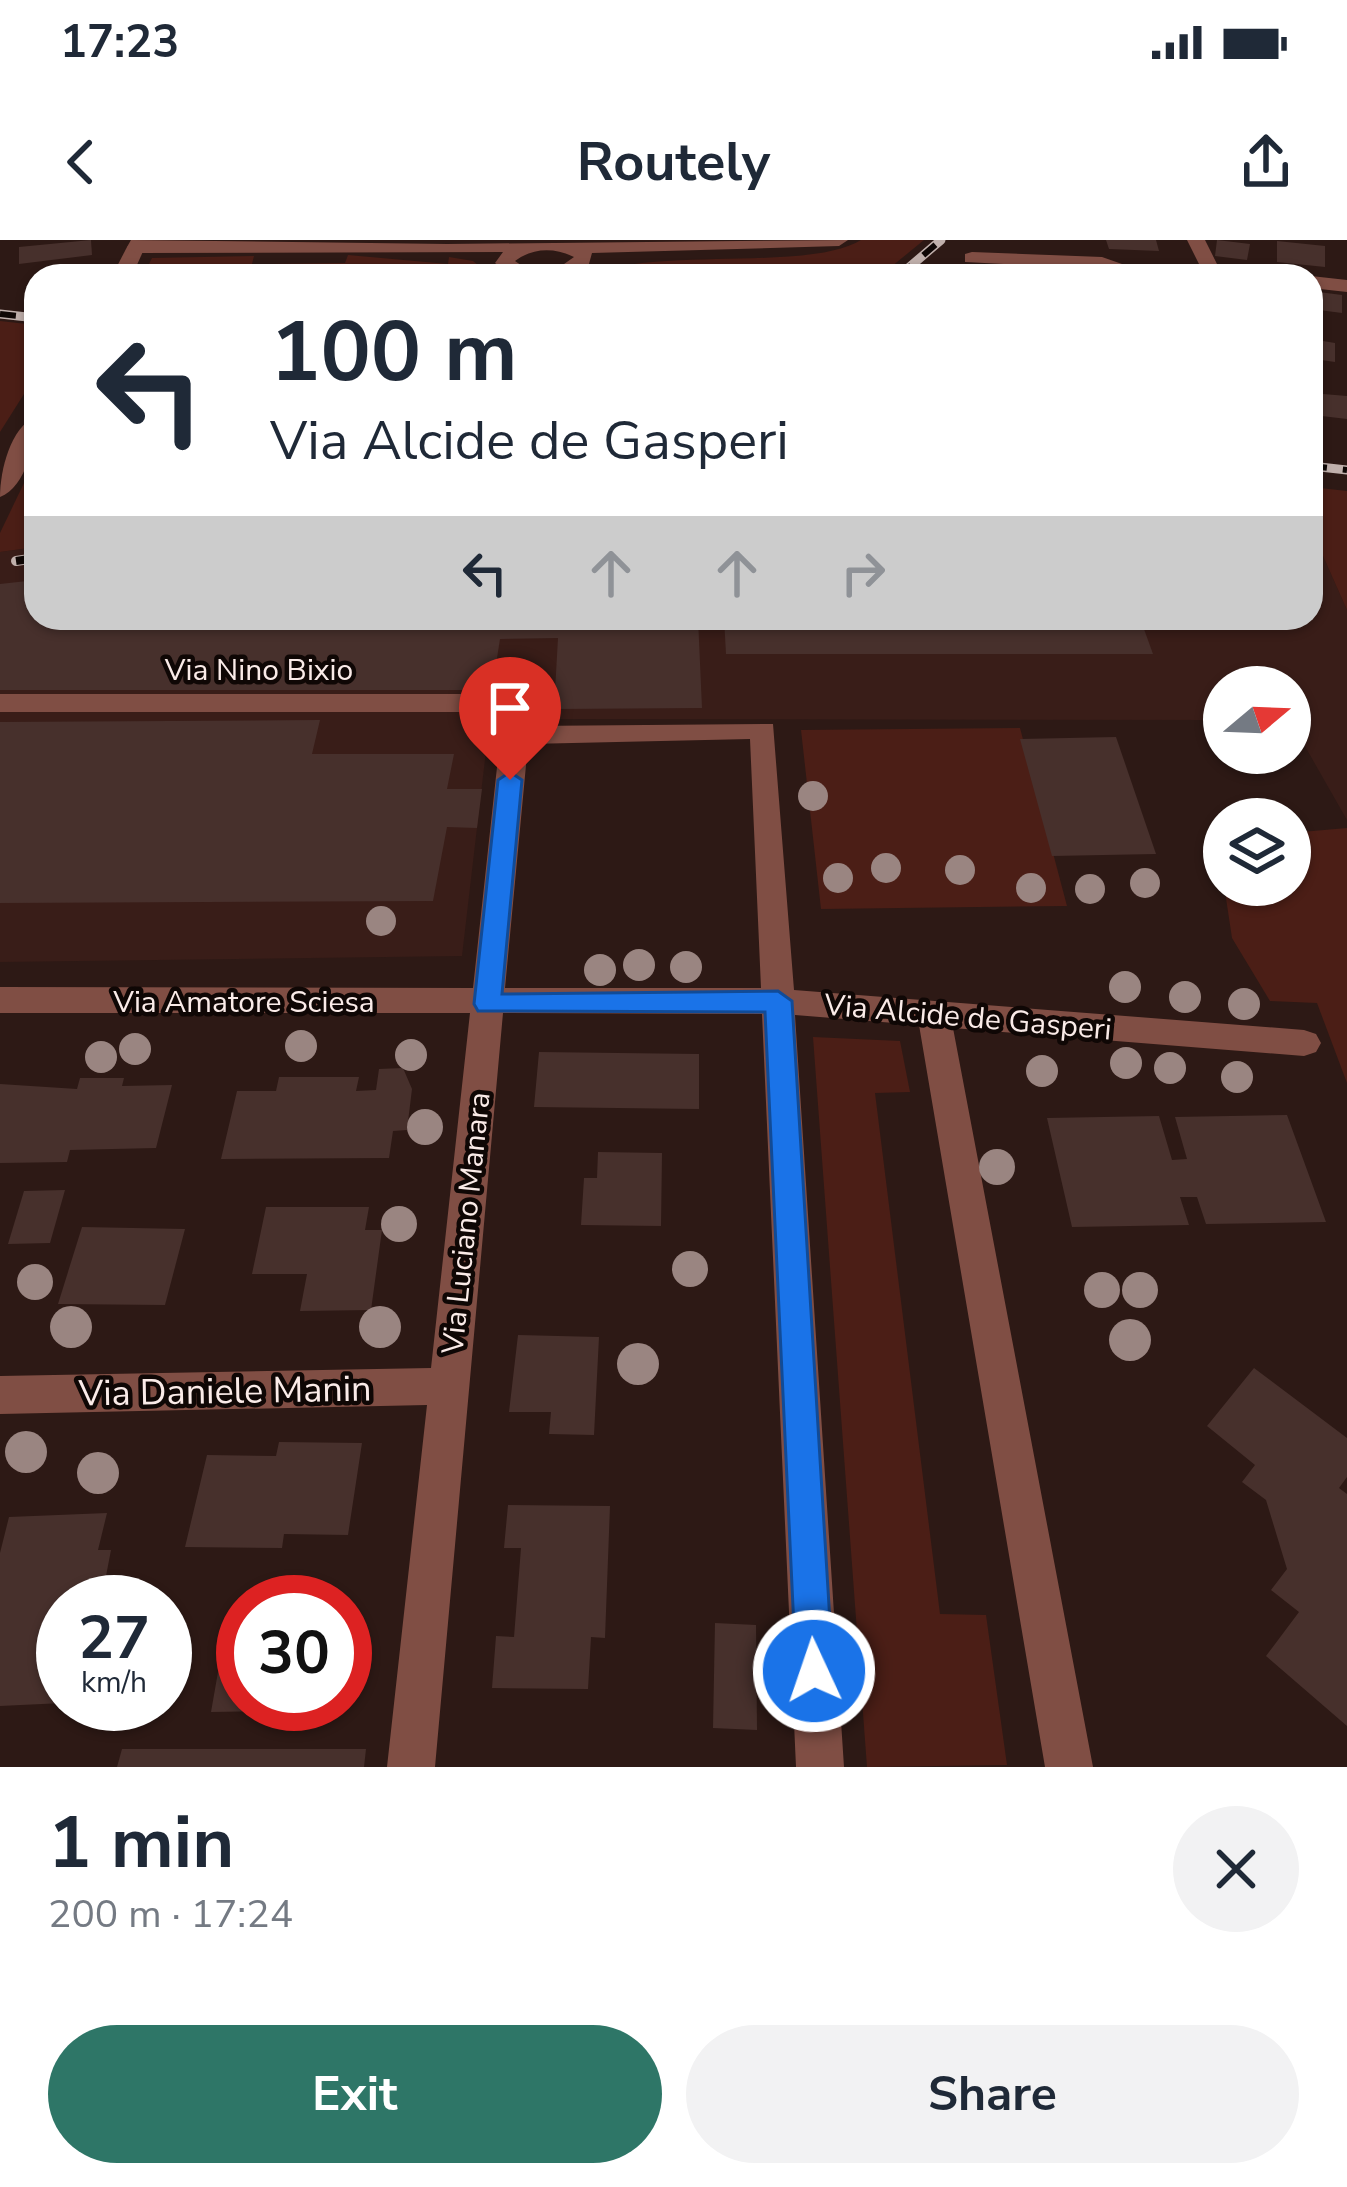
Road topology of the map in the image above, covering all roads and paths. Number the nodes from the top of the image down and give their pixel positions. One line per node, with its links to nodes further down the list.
1 (839, 240): 5 (street)
2 (986, 240): 7 (street)
3 (138, 244): 6 (street)
4 (522, 245): 5 (street); 6 (street); 9 (street)
5 (576, 248): 10 (street)
6 (447, 250): 8 (street)
7 (973, 258): 11 (street); 12 (street)
8 (490, 264)
9 (510, 264)
10 (581, 264)
11 (967, 264)
12 (1105, 264)
13 (24, 445): 14 (street)
14 (0, 490)
15 (0, 703): 16 (street, Via Nino Bixio)
16 (518, 706): 18 (street, Via Nino Bixio); 19 (street, Via Luciano Manara)
17 (0, 1000): 19 (street, Via Amatore Sciesa)
18 (778, 1001): 19 (street, Via Alcide de Gasperi); 20 (street, Via Alcide de Gasperi); 25 (street)
19 (488, 1004): 22 (street, Via Luciano Manara)
20 (934, 1014): 21 (street, Via Alcide de Gasperi); 26 (street)
21 (1304, 1043)
22 (449, 1386): 23 (street, Via Daniele Manin); 24 (street, Via Luciano Manara)
23 (0, 1395)
24 (411, 1767)
25 (820, 1767)
26 (1069, 1767)

